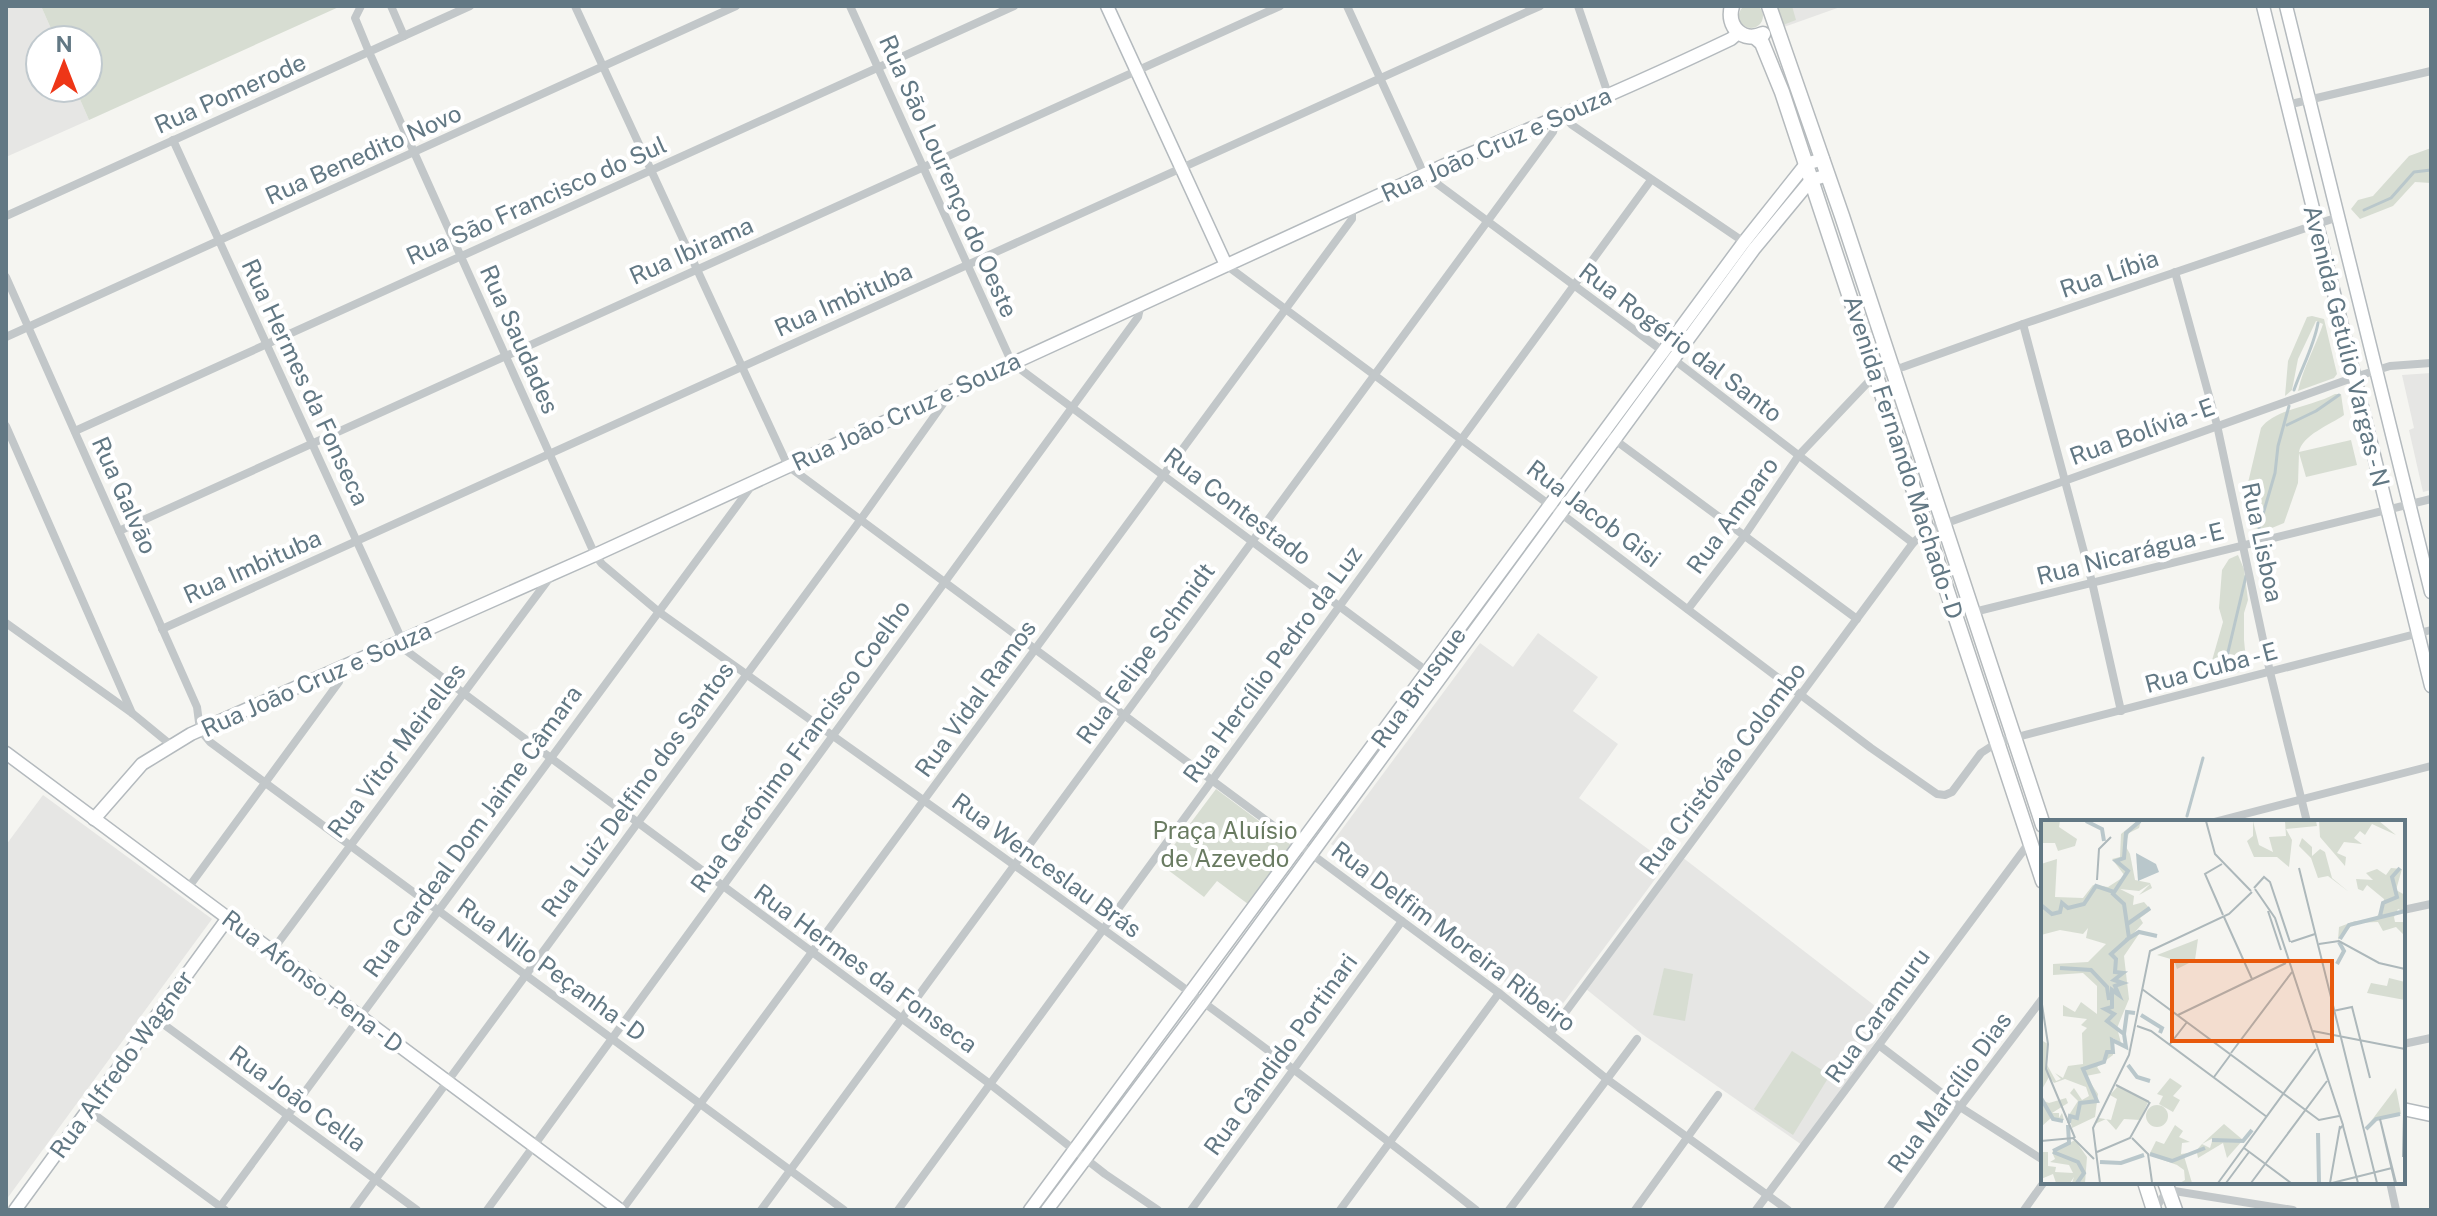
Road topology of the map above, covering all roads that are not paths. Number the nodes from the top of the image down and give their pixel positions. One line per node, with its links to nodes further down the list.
1 (361, 6): 20 (street, Rua Saudades)
2 (391, 6): 18 (street)
3 (470, 6): 18 (street, Rua Pomerode)
4 (575, 6): 21 (street)
5 (736, 6): 21 (street, Rua Benedito Novo)
6 (850, 6): 22 (street, Rua São Lourenço do Oeste)
7 (1014, 6): 22 (street, Rua São Francisco do Sul)
8 (1107, 6): 23 (street)
9 (1280, 6): 23 (street, Rua Ibirama)
10 (1347, 6): 25 (street)
11 (1540, 6): 25 (street, Rua Imbituba)
12 (1578, 6): 26 (street)
13 (1732, 6): 17 (main road)
14 (2263, 6): 28 (street, Avenida Getúlio Vargas - N)
15 (2286, 6): 27 (street, Avenida Getúlio Vargas - N)
16 (1771, 13): 19 (main road); 32 (main road, Avenida Fernando Machado - D)
17 (1738, 33): 19 (main road); 26 (street, Rua João Cruz e Souza)
18 (404, 36): 20 (street, Rua Pomerode)
19 (1755, 37): 33 (main road, Avenida Fernando Machado - D)
20 (369, 52): 30 (street, Rua Pomerode); 31 (street, Rua Saudades)
21 (603, 66): 31 (street, Rua Benedito Novo); 36 (street)
22 (878, 68): 34 (street, Rua São Lourenço do Oeste); 36 (street, Rua São Francisco do Sul)
23 (1137, 71): 34 (street, Rua Ibirama); 35 (street)
24 (2431, 71): 27 (street)
25 (1380, 78): 35 (street, Rua Imbituba); 37 (street)
26 (1608, 94): 29 (street, Rua João Cruz e Souza)
27 (2309, 100): 28 (street); 43 (street, Avenida Getúlio Vargas - N)
28 (2287, 105): 46 (street, Avenida Getúlio Vargas - N)
29 (1560, 117): 37 (street, Rua João Cruz e Souza); 39 (street); 45 (street, Rua Felipe Schmidt)
30 (173, 140): 42 (street, Rua Pomerode); 47 (street, Rua Hermes da Fonseca)
31 (414, 152): 47 (street, Rua Benedito Novo); 49 (street, Rua Saudades)
32 (1823, 159): 33 (street); 38 (main road, Avenida Fernando Machado - D)
33 (1806, 164): 40 (main road, Avenida Fernando Machado - D); 44 (street, Rua Brusque)
34 (923, 167): 50 (street, Rua São Lourenço do Oeste); 52 (street, Rua Ibirama)
35 (1181, 168): 50 (street, Rua Imbituba); 51 (street)
36 (651, 170): 49 (street, Rua São Francisco do Sul); 52 (street)
37 (1424, 174): 41 (street, Rua João Cruz e Souza); 45 (street, Rua Rogério dal Santo)
38 (1828, 175): 40 (street); 53 (main road, Avenida Fernando Machado - D)
39 (1651, 180): 48 (street); 57 (street, Rua Hercílio Pedro da Luz)
40 (1811, 180): 44 (street, Rua Brusque); 55 (main road, Avenida Fernando Machado - D)
41 (1352, 207): 51 (street, Rua João Cruz e Souza); 59 (street, Rua Vidal Ramos)
42 (6, 216)
43 (2338, 217): 46 (street, Rua Líbia); 70 (street, Avenida Getúlio Vargas - N)
44 (1772, 218): 48 (street, Rua Brusque)
45 (1487, 222): 57 (street, Rua Rogério dal Santo); 71 (street, Rua Felipe Schmidt)
46 (2316, 224): 54 (street, Rua Líbia); 73 (street, Avenida Getúlio Vargas - N)
47 (219, 241): 61 (street, Rua Benedito Novo); 63 (street, Rua Hermes da Fonseca)
48 (1749, 246): 65 (street, Rua Brusque)
49 (461, 256): 63 (street, Rua São Francisco do Sul); 64 (street, Rua Saudades)
50 (967, 265): 66 (street, Rua São Lourenço do Oeste); 68 (street, Rua Imbituba)
51 (1226, 265): 58 (street, Rua João Cruz e Souza); 59 (street, Rua Jacob Gisi)
52 (697, 269): 64 (street, Rua Ibirama); 68 (street)
53 (1860, 269): 55 (main road); 69 (main road, Avenida Fernando Machado - D)
54 (2175, 272): 60 (street, Rua Líbia); 76 (street, Rua Lisboa)
55 (1843, 274): 72 (main road, Avenida Fernando Machado - D)
56 (6, 277): 61 (street, Rua Galvão)
57 (1573, 286): 65 (street, Rua Rogério dal Santo); 80 (street, Rua Hercílio Pedro da Luz)
58 (1141, 304): 66 (street, Rua João Cruz e Souza); 75 (street, Rua Gerônimo Francisco Coelho)
59 (1285, 309): 71 (street, Rua Jacob Gisi); 86 (street, Rua Vidal Ramos)
60 (2023, 324): 69 (street, Rua Líbia); 88 (street)
61 (28, 327): 62 (street, Rua Benedito Novo); 78 (street, Rua Galvão)
62 (6, 337)
63 (267, 345): 78 (street, Rua São Francisco do Sul); 82 (street, Rua Hermes da Fonseca)
64 (506, 356): 82 (street, Rua Ibirama); 83 (street, Rua Saudades)
65 (1669, 356): 79 (street, Rua Brusque); 81 (street, Rua Brusque); 84 (street, Rua Rogério dal Santo)
66 (1012, 363): 74 (street, Rua João Cruz e Souza); 75 (street, Rua Contestado)
67 (2431, 363): 70 (street, Rua Bolívia - E)
68 (742, 367): 83 (street, Rua Imbituba); 85 (street)
69 (1893, 369): 72 (street, Rua Líbia); 94 (main road, Avenida Fernando Machado - D)
70 (2376, 371): 73 (street, Rua Bolívia - E); 90 (street, Avenida Getúlio Vargas - N)
71 (1374, 375): 80 (street, Rua Jacob Gisi); 99 (street, Rua Felipe Schmidt)
72 (1875, 375): 84 (street, Rua Amparo); 95 (main road, Avenida Fernando Machado - D)
73 (2355, 377): 76 (street, Rua Bolívia - E); 92 (street, Avenida Getúlio Vargas - N)
74 (952, 390): 85 (street, Rua João Cruz e Souza); 93 (street, Rua Luiz Delfino dos Santos)
75 (1072, 408): 86 (street, Rua Contestado); 104 (street, Rua Gerônimo Francisco Coelho)
76 (2217, 425): 88 (street, Rua Bolívia - E); 101 (street, Rua Lisboa)
77 (6, 426): 126 (street)
78 (75, 431): 96 (street, Rua Galvão)
79 (1604, 432): 81 (street); 91 (street, Rua Brusque)
80 (1461, 439): 91 (street, Rua Jacob Gisi); 107 (street, Rua Hercílio Pedro da Luz)
81 (1616, 441): 91 (street, Rua Brusque); 97 (street)
82 (312, 443): 96 (street, Rua Ibirama); 98 (street, Rua Hermes da Fonseca)
83 (549, 454): 98 (street, Rua Imbituba); 102 (street, Rua Saudades)
84 (1799, 455): 97 (street, Rua Amparo); 100 (street, Rua Rogério dal Santo)
85 (788, 466): 87 (street, Rua João Cruz e Souza); 93 (street, Rua Delfim Moreira Ribeiro)
86 (1163, 475): 99 (street, Rua Contestado); 116 (street, Rua Vidal Ramos)
87 (756, 480): 102 (street, Rua João Cruz e Souza); 109 (street, Rua Cardeal Dom Jaime Câmara)
88 (2063, 480): 94 (street, Rua Bolívia - E); 105 (street)
89 (2431, 499): 90 (street, Rua Nicarágua - E)
90 (2410, 504): 92 (street, Rua Nicarágua - E); 106 (street, Avenida Getúlio Vargas - N)
91 (1557, 510): 108 (street, Rua Jacob Gisi); 119 (street, Rua Brusque); 121 (street, Rua Brusque)
92 (2389, 510): 101 (street, Rua Nicarágua - E); 114 (street, Avenida Getúlio Vargas - N)
93 (861, 519): 104 (street, Rua Delfim Moreira Ribeiro); 120 (street, Rua Luiz Delfino dos Santos)
94 (1944, 524): 95 (street, Rua Bolívia - E); 110 (main road, Avenida Fernando Machado - D)
95 (1927, 530): 100 (street, Rua Cristóvão Colombo); 130 (main road, Avenida Fernando Machado - D)
96 (119, 531): 113 (street, Rua Galvão)
97 (1745, 535): 108 (street, Rua Amparo); 111 (street)
98 (357, 541): 113 (street, Rua Imbituba); 115 (street, Rua Hermes da Fonseca)
99 (1252, 541): 107 (street, Rua Contestado); 127 (street, Rua Felipe Schmidt)
100 (1913, 543): 111 (street, Rua Cristóvão Colombo)
101 (2244, 545): 105 (street, Rua Nicarágua - E); 118 (street, Rua Lisboa)
102 (595, 555): 103 (street, Rua João Cruz e Souza); 109 (street, Rua Wenceslau Brás)
103 (553, 573): 115 (street, Rua João Cruz e Souza); 123 (street, Rua Vitor Meirelles)
104 (945, 582): 116 (street, Rua Delfim Moreira Ribeiro); 129 (street, Rua Gerônimo Francisco Coelho)
105 (2092, 582): 110 (street, Rua Nicarágua - E); 125 (street)
106 (2431, 592)
107 (1339, 606): 119 (street, Rua Contestado); 135 (street, Rua Hercílio Pedro da Luz)
108 (1688, 609): 124 (street, Rua Jacob Gisi)
109 (659, 612): 120 (street, Rua Wenceslau Brás); 133 (street, Rua Cardeal Dom Jaime Câmara)
110 (1974, 612): 130 (main road, Avenida Fernando Machado - D)
111 (1857, 619): 124 (street, Rua Cristóvão Colombo)
112 (6, 623): 126 (street)
113 (162, 629): 128 (street, Rua Galvão)
114 (2424, 631): 118 (street, Rua Cuba - E); 122 (street, Avenida Getúlio Vargas - N)
115 (399, 642): 117 (street, Rua João Cruz e Souza); 123 (street, Rua Hermes da Fonseca)
116 (1035, 649): 127 (street, Rua Delfim Moreira Ribeiro); 137 (street, Rua Vidal Ramos)
117 (342, 667): 128 (street, Rua João Cruz e Souza); 136 (street)
118 (2270, 672): 125 (street, Rua Cuba - E); 138 (street, Rua Lisboa)
119 (1428, 673): 121 (street, Rua Contestado); 146 (street, Rua Brusque)
120 (745, 674): 129 (street, Rua Wenceslau Brás); 143 (street, Rua Luiz Delfino dos Santos)
121 (1440, 681): 147 (street, Rua Brusque)
122 (2431, 686)
123 (464, 694): 133 (street, Rua Hermes da Fonseca); 145 (street, Rua Vitor Meirelles)
124 (1801, 695): 130 (street, Rua Jacob Gisi); 168 (street, Rua Cristóvão Colombo)
125 (2121, 711): 130 (street, Rua Cuba - E)
126 (132, 713): 131 (street)
127 (1124, 715): 135 (street, Rua Delfim Moreira Ribeiro); 148 (street, Rua Felipe Schmidt)
128 (200, 730): 131 (street, Rua João Cruz e Souza); 136 (street, Rua Nilo Peçanha - D)
129 (833, 736): 137 (street, Rua Wenceslau Brás); 150 (street, Rua Gerônimo Francisco Coelho)
130 (2006, 740): 140 (main road, Avenida Fernando Machado - D); 144 (main road, Avenida Fernando Machado - D)
131 (171, 745): 139 (street, Rua João Cruz e Souza)
132 (6, 753): 139 (street, Rua Afonso Pena - D)
133 (551, 759): 143 (street, Rua Hermes da Fonseca); 154 (street, Rua Cardeal Dom Jaime Câmara)
134 (2431, 766): 138 (street)
135 (1212, 780): 146 (street, Rua Delfim Moreira Ribeiro); 157 (street, Rua Hercílio Pedro da Luz)
136 (265, 782): 145 (street, Rua Nilo Peçanha - D); 151 (street)
137 (924, 801): 148 (street, Rua Wenceslau Brás); 159 (street, Rua Vidal Ramos)
138 (2301, 801): 141 (street); 142 (street, Rua Lisboa)
139 (94, 819): 151 (street, Rua Afonso Pena - D)
140 (2041, 820)
141 (2222, 820)
142 (2306, 820)
143 (637, 823): 150 (street, Rua Hermes da Fonseca); 160 (street, Rua Luiz Delfino dos Santos)
144 (2029, 843): 149 (main road, Avenida Fernando Machado - D); 173 (street, Rua Caramuru)
145 (350, 845): 154 (street, Rua Nilo Peçanha - D); 158 (street, Rua Vitor Meirelles)
146 (1301, 846): 147 (street, Rua Delfim Moreira Ribeiro); 161 (street, Rua Brusque)
147 (1312, 855): 156 (street, Rua Delfim Moreira Ribeiro); 164 (street, Rua Brusque)
148 (1013, 866): 157 (street, Rua Wenceslau Brás); 167 (street, Rua Felipe Schmidt)
149 (2041, 876)
150 (723, 887): 159 (street, Rua Hermes da Fonseca); 169 (street, Rua Gerônimo Francisco Coelho)
151 (188, 888): 155 (street, Rua Afonso Pena - D)
152 (2431, 904): 153 (street)
153 (2405, 910)
154 (439, 911): 160 (street, Rua Nilo Peçanha - D); 165 (street, Rua Cardeal Dom Jaime Câmara)
155 (228, 918): 158 (street, Rua Afonso Pena - D); 166 (street, Rua Alfredo Wagner)
156 (1402, 921): 162 (street, Rua Delfim Moreira Ribeiro); 174 (street, Rua Cândido Portinari)
157 (1104, 929): 161 (street, Rua Wenceslau Brás); 177 (street, Rua Hercílio Pedro da Luz)
158 (272, 951): 165 (street, Rua Afonso Pena - D)
159 (812, 953): 167 (street, Rua Hermes da Fonseca); 179 (street, Rua Vidal Ramos)
160 (526, 975): 169 (street, Rua Nilo Peçanha - D); 176 (street, Rua Luiz Delfino dos Santos)
161 (1189, 993): 164 (street, Rua Wenceslau Brás); 188 (street, Rua Brusque)
162 (1499, 993): 168 (street, Rua Delfim Moreira Ribeiro); 186 (street)
163 (2041, 1001): 180 (street, Rua Marcílio Dias)
164 (1203, 1002): 174 (street, Rua Wenceslau Brás); 189 (street, Rua Brusque)
165 (360, 1017): 176 (street, Rua Afonso Pena - D); 183 (street, Rua Cardeal Dom Jaime Câmara)
166 (155, 1018): 182 (street, Rua Alfredo Wagner); 183 (street, Rua João Cella)
167 (901, 1019): 177 (street, Rua Hermes da Fonseca); 191 (street, Rua Felipe Schmidt)
168 (1550, 1033): 175 (street, Rua Delfim Moreira Ribeiro)
169 (612, 1038): 179 (street, Rua Nilo Peçanha - D); 187 (street, Rua Gerônimo Francisco Coelho)
170 (2431, 1038): 172 (street)
171 (1637, 1039): 175 (street)
172 (2405, 1044)
173 (1880, 1046): 180 (street); 197 (street, Rua Caramuru)
174 (1294, 1069): 186 (street, Rua Wenceslau Brás); 210 (street, Rua Cândido Portinari)
175 (1608, 1080): 185 (street, Rua Delfim Moreira Ribeiro); 213 (street)
176 (447, 1082): 187 (street, Rua Afonso Pena - D); 192 (street, Rua Luiz Delfino dos Santos)
177 (990, 1084): 188 (street, Rua Hermes da Fonseca); 206 (street, Rua Hercílio Pedro da Luz)
178 (1718, 1095): 185 (street)
179 (701, 1104): 191 (street, Rua Nilo Peçanha - D); 203 (street, Rua Vidal Ramos)
180 (1960, 1107): 190 (street); 217 (street, Rua Marcílio Dias)
181 (2405, 1109): 184 (street)
182 (88, 1110): 198 (street); 199 (street, Rua Alfredo Wagner)
183 (288, 1115): 192 (street, Rua João Cella); 198 (street, Rua Cardeal Dom Jaime Câmara)
184 (2431, 1115)
185 (1688, 1138): 197 (street, Rua Delfim Moreira Ribeiro); 214 (street)
186 (1390, 1142): 211 (street); 212 (street, Rua Wenceslau Brás)
187 (534, 1146): 202 (street, Rua Gerônimo Francisco Coelho); 203 (street, Rua Afonso Pena - D)
188 (1074, 1150): 189 (street, Rua Hermes da Fonseca); 207 (street, Rua Brusque)
189 (1085, 1159): 208 (street, Rua Brusque); 209 (street, Rua Hermes da Fonseca)
190 (2041, 1159)
191 (790, 1170): 204 (street, Rua Felipe Schmidt); 205 (street, Rua Nilo Peçanha - D)
192 (375, 1180): 200 (street, Rua Luiz Delfino dos Santos); 201 (street, Rua João Cella)
193 (2043, 1184): 218 (street)
194 (2146, 1184): 219 (main road)
195 (2390, 1184): 222 (street)
196 (2166, 1186): 219 (street); 220 (main road); 221 (street)
197 (1766, 1195): 215 (street, Rua Caramuru); 216 (street, Rua Delfim Moreira Ribeiro)
198 (223, 1208)
199 (15, 1210)
200 (353, 1210)
201 (417, 1210)
202 (487, 1210)
203 (621, 1210)
204 (761, 1210)
205 (844, 1210)
206 (898, 1210)
207 (1030, 1210)
208 (1047, 1210)
209 (1158, 1210)
210 (1191, 1210)
211 (1340, 1210)
212 (1476, 1210)
213 (1509, 1210)
214 (1635, 1210)
215 (1756, 1210)
216 (1788, 1210)
217 (1887, 1210)
218 (2024, 1210)
219 (2154, 1210)
220 (2175, 1210)
221 (2293, 1210)
222 (2396, 1210)

